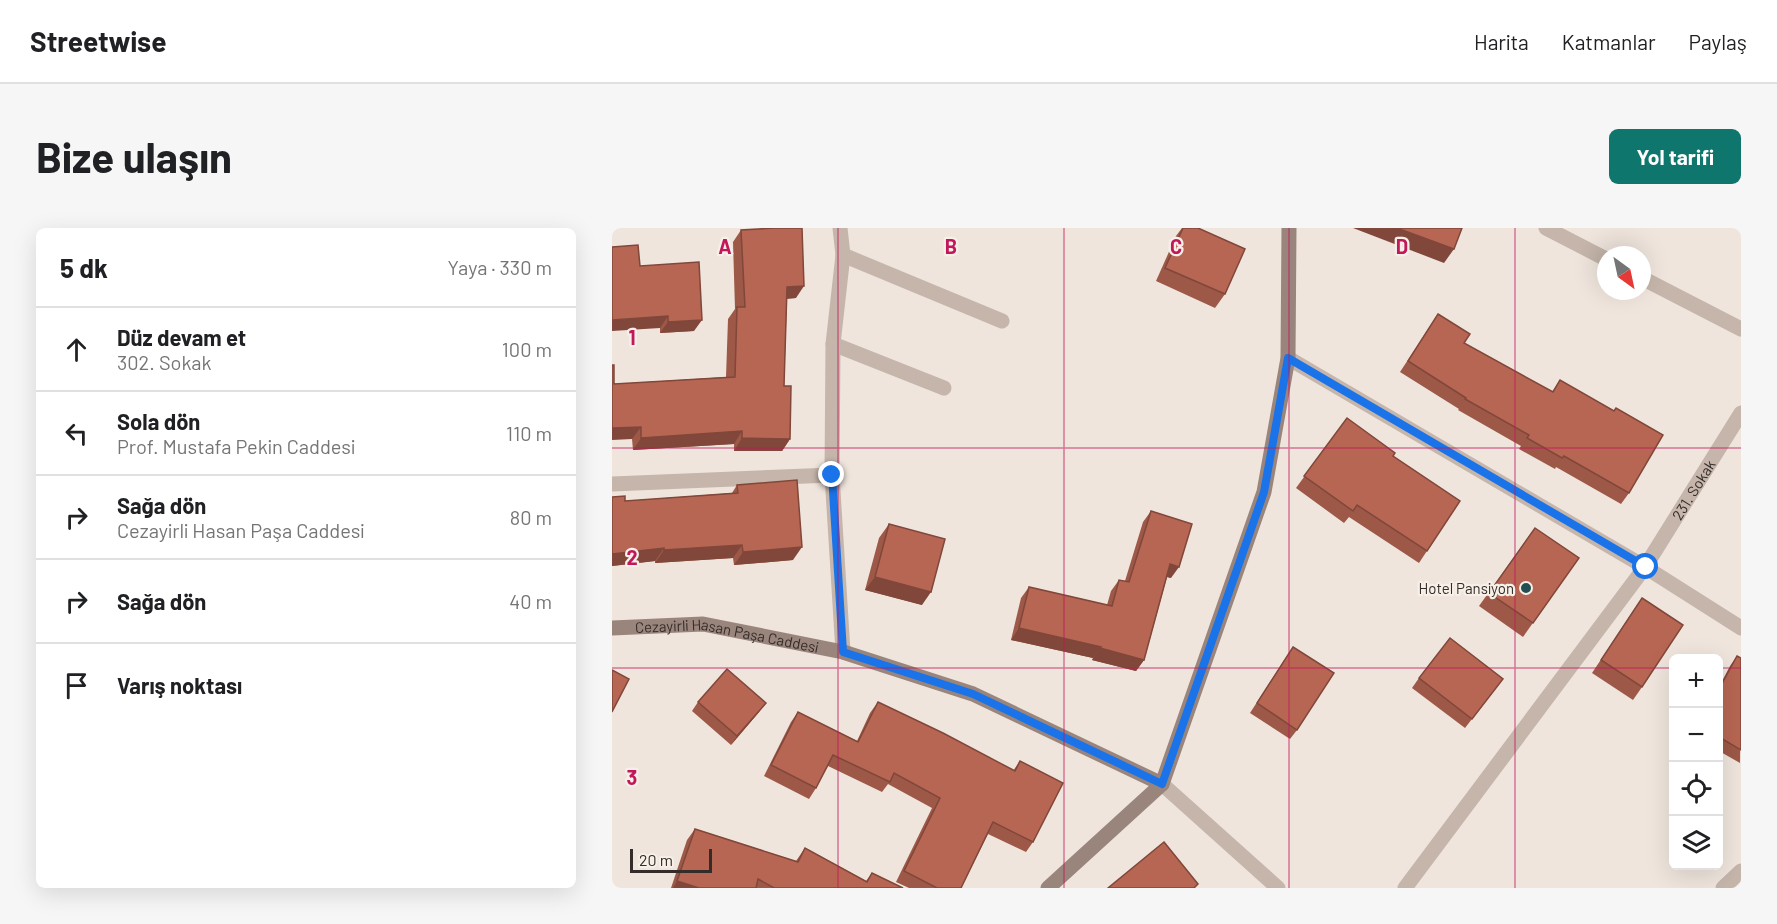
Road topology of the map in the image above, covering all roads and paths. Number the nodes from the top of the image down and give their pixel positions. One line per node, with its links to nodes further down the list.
1 (840, 228): 5 (street)
2 (1289, 228): 10 (main road)
3 (1546, 228): 4 (street)
4 (1597, 254)
5 (843, 255): 7 (street); 9 (street)
6 (1651, 283): 8 (street)
7 (1002, 321)
8 (1741, 329)
9 (833, 344): 11 (street); 13 (street)
10 (1288, 358): 15 (street); 19 (main road)
11 (944, 388)
12 (1741, 413): 15 (street, 231. Sokak)
13 (832, 475): 14 (street); 18 (street)
14 (612, 484)
15 (1646, 567): 17 (street); 23 (street, 231. Sokak)
16 (612, 628): 18 (main road, Cezayirli Hasan Paşa Caddesi)
17 (1741, 628)
18 (843, 652): 19 (main road, Cezayirli Hasan Paşa Caddesi)
19 (1162, 784): 21 (main road); 22 (street, Cezayirli Hasan Paşa Caddesi)
20 (1741, 871): 24 (street)
21 (1048, 888)
22 (1278, 888)
23 (1405, 888)
24 (1723, 888)

